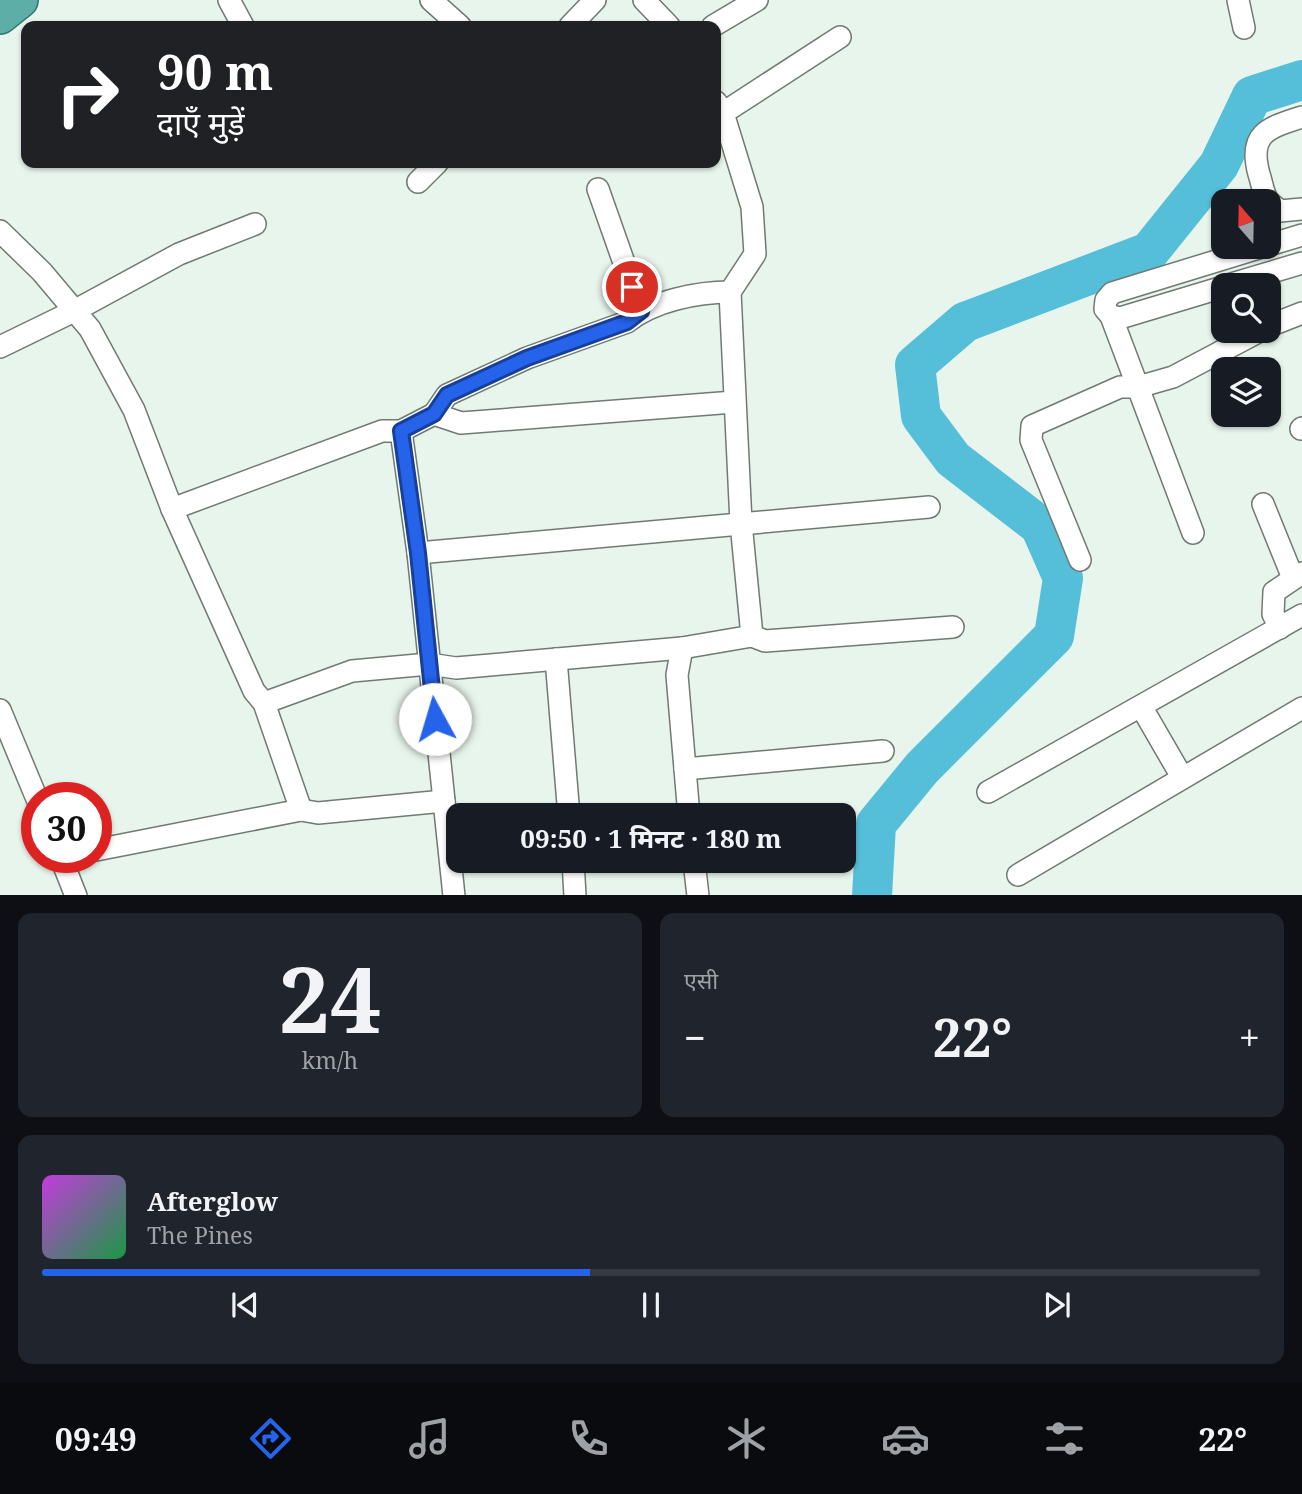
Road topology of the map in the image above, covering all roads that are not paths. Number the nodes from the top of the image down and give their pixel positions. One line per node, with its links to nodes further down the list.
1 (20, 0): 8 (highway)
2 (229, 0): 9 (street)
3 (431, 0): 10 (street)
4 (595, 0): 11 (street)
5 (643, 0): 12 (street)
6 (757, 0): 13 (street)
7 (1238, 0): 14 (street)
8 (0, 16)
9 (240, 21)
10 (454, 21)
11 (574, 21)
12 (664, 21)
13 (721, 21)
14 (1244, 28)
15 (840, 37): 16 (street)
16 (721, 106)
17 (721, 113): 33 (street)
18 (1302, 117): 22 (street)
19 (432, 168): 20 (street)
20 (418, 182)
21 (598, 189): 34 (street)
22 (1264, 189)
23 (1302, 209): 24 (street)
24 (1281, 211)
25 (256, 224): 35 (street)
26 (0, 231): 35 (street)
27 (1302, 235): 28 (street)
28 (1281, 241)
29 (1223, 259): 37 (street)
30 (1302, 263): 31 (street)
31 (1270, 273)
32 (1211, 291): 37 (street)
33 (730, 292): 34 (street); 42 (street)
34 (641, 311): 43 (street)
35 (74, 312): 40 (street); 47 (street)
36 (1302, 313): 38 (street)
37 (1111, 316): 41 (street)
38 (1281, 321)
39 (1233, 343): 41 (street)
40 (0, 347)
41 (1138, 387): 49 (street); 51 (street)
42 (734, 401): 43 (street); 48 (street)
43 (434, 414): 44 (street)
44 (401, 431): 47 (street); 50 (street)
45 (1263, 504): 52 (street)
46 (929, 508): 48 (street)
47 (172, 509): 60 (street)
48 (741, 523): 50 (street); 56 (street)
49 (1193, 533)
50 (418, 553): 59 (street)
51 (1080, 560)
52 (1297, 575): 55 (street)
53 (1302, 615): 55 (street)
54 (953, 627): 56 (street)
55 (1280, 628): 61 (street)
56 (751, 636): 57 (street)
57 (681, 648): 58 (street); 65 (street)
58 (556, 659): 59 (street); 70 (street)
59 (429, 664): 60 (street); 69 (street)
60 (264, 703): 72 (street)
61 (1142, 708): 66 (street); 68 (street)
62 (1302, 708): 66 (street)
63 (0, 710): 67 (street)
64 (883, 751): 65 (street)
65 (685, 769): 71 (street)
66 (1182, 778): 77 (street)
67 (30, 782)
68 (988, 792)
69 (444, 801): 72 (street); 79 (street)
70 (568, 803)
71 (688, 803)
72 (301, 810): 73 (street)
73 (112, 847)
74 (67, 873): 78 (street)
75 (574, 873): 80 (street)
76 (695, 873): 81 (street)
77 (1018, 875)
78 (76, 895)
79 (454, 895)
80 (576, 895)
81 (698, 895)

